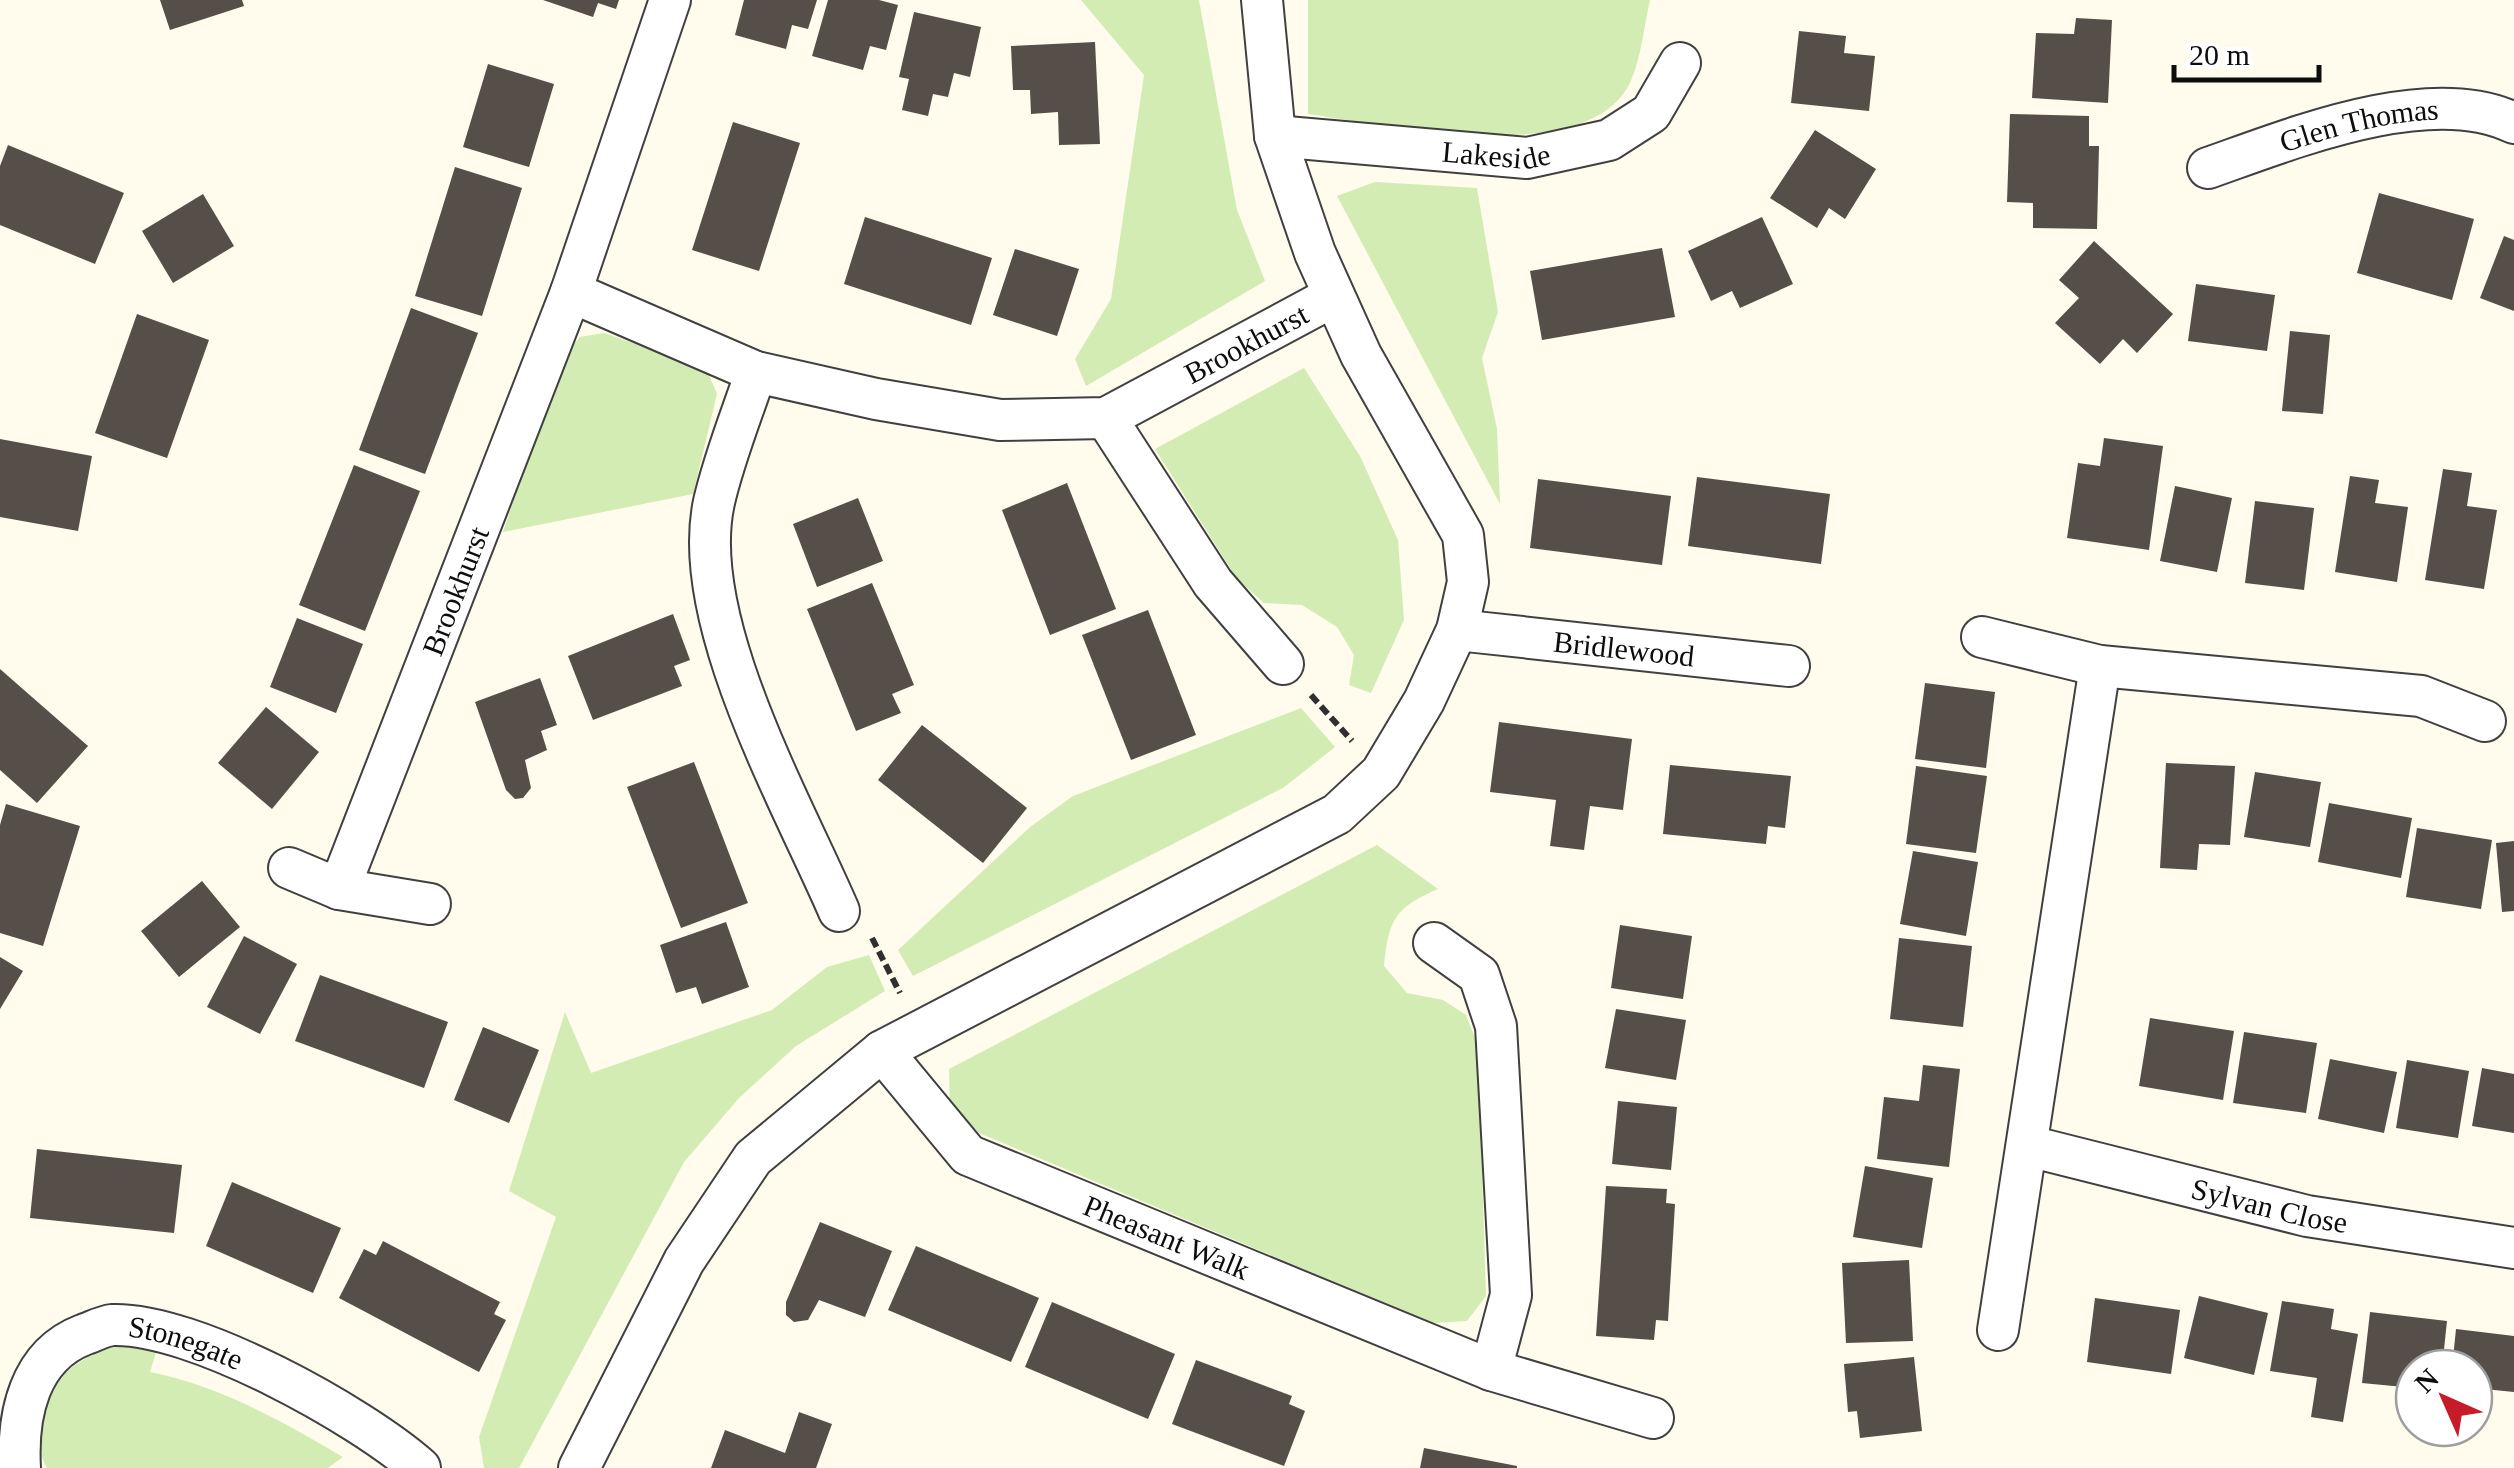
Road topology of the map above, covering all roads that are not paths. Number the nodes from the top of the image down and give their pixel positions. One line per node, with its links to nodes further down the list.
1 (670, 0): 7 (street, Brookhurst)
2 (1262, 0): 5 (street)
3 (1680, 64): 5 (street, Lakeside)
4 (2514, 123): 6 (street, Glen Thomas)
5 (1275, 136): 8 (street)
6 (2208, 168)
7 (570, 292): 9 (street, Brookhurst); 18 (street, Brookhurst)
8 (1332, 296): 10 (street, Brookhurst); 11 (street)
9 (756, 372): 10 (street, Brookhurst); 20 (street)
10 (1106, 418): 13 (street)
11 (1456, 630): 14 (street, Bridlewood); 22 (street)
12 (1982, 637): 15 (street)
13 (1283, 664)
14 (1788, 666)
15 (2100, 666): 16 (street); 23 (street)
16 (2485, 721)
17 (288, 868): 18 (street)
18 (339, 890): 19 (street)
19 (430, 904)
20 (839, 911)
21 (1434, 943): 26 (street)
22 (882, 1051): 26 (street, Pheasant Walk); 30 (street)
23 (2030, 1146): 24 (street, Sylvan Close); 25 (street)
24 (2514, 1248)
25 (1998, 1330)
26 (1491, 1370): 27 (street, Pheasant Walk)
27 (1653, 1418)
28 (20, 1468): 29 (street, Stonegate)
29 (420, 1468)
30 (580, 1468)

